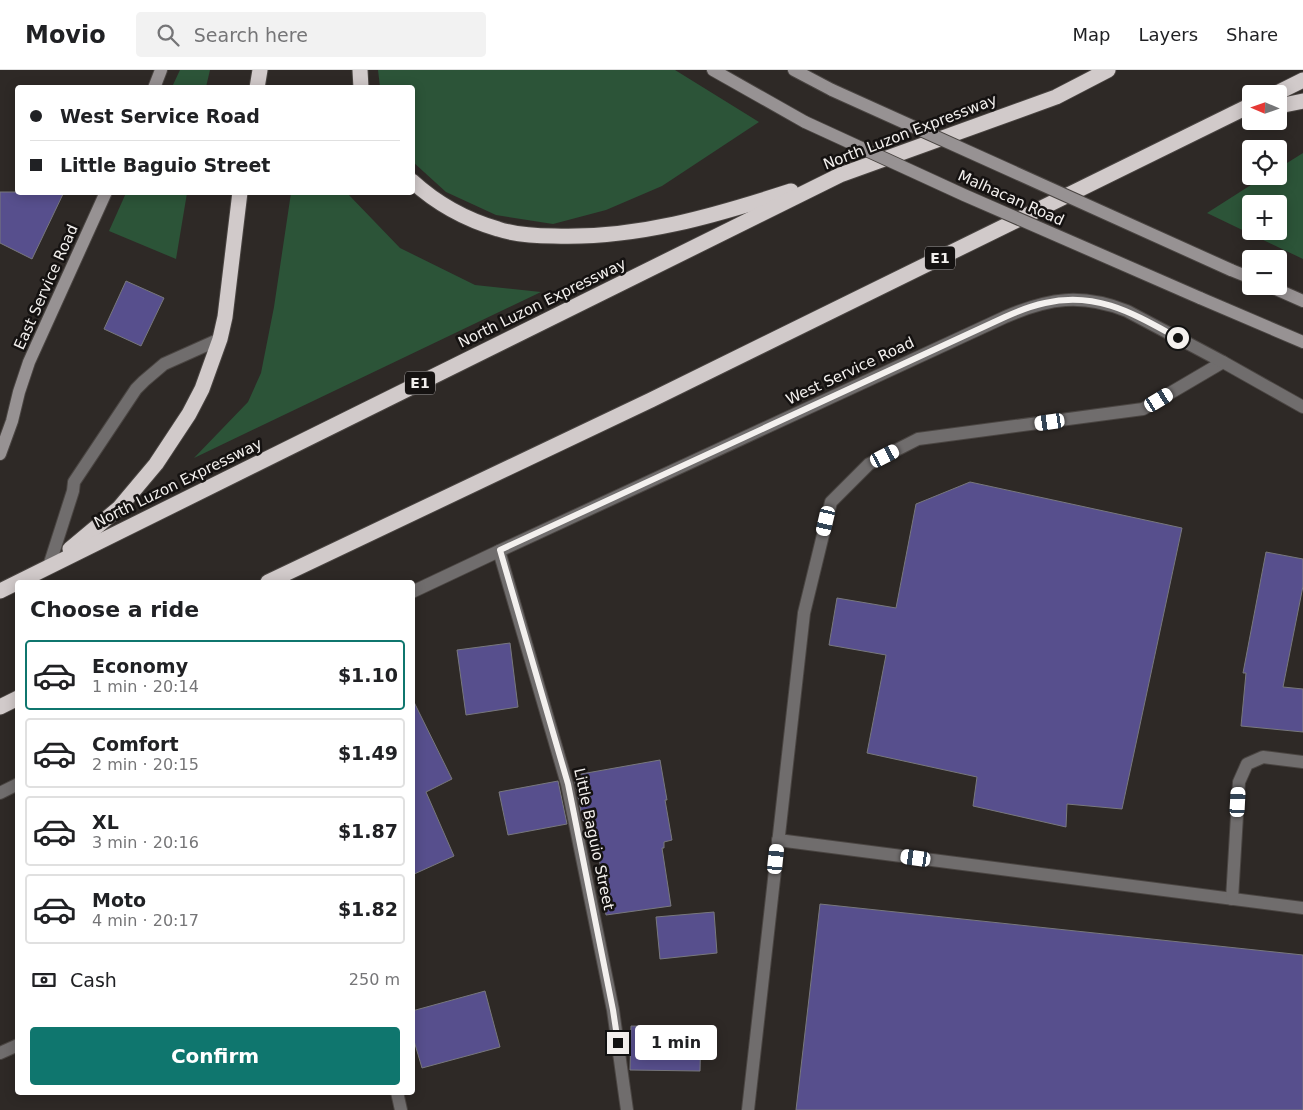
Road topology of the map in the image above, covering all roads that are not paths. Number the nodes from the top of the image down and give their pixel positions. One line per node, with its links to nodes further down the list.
1 (162, 70): 8 (main road)
2 (260, 70): 9 (highway)
3 (360, 70): 10 (highway)
4 (713, 70): 25 (main road, Malhacan Road, bridge)
5 (794, 70): 21 (main road, Malhacan Road, bridge)
6 (1108, 70): 17 (highway, North Luzon Expressway / E1)
7 (1303, 80): 11 (highway)
8 (155, 85)
9 (258, 85)
10 (361, 85)
11 (1288, 87)
12 (1303, 101): 13 (highway)
13 (1288, 104)
14 (1242, 110): 16 (highway, E1)
15 (1242, 113): 16 (highway)
16 (1229, 116): 32 (highway, E1)
17 (840, 176): 18 (highway); 30 (highway, North Luzon Expressway / E1)
18 (415, 184)
19 (105, 195): 28 (main road, East Service Road)
20 (240, 195): 24 (highway)
21 (1242, 274)
22 (1287, 294): 23 (main road)
23 (1303, 301)
24 (220, 339): 30 (highway); 30 (street)
25 (1303, 342)
26 (1223, 362): 27 (street, West Service Road); 29 (street, West Service Road); 41 (street)
27 (1303, 407)
28 (0, 454)
29 (500, 550): 35 (street, West Service Road); 48 (street, Little Baguio Street)
30 (49, 566): 31 (highway, North Luzon Expressway / E1)
31 (20, 580)
32 (272, 580)
33 (15, 583): 34 (highway, North Luzon Expressway / E1)
34 (0, 590)
35 (415, 591)
36 (15, 700): 37 (highway)
37 (0, 707)
38 (1303, 762): 42 (street)
39 (15, 786): 40 (street)
40 (0, 793)
41 (778, 840): 42 (street); 49 (street)
42 (1232, 900): 43 (street)
43 (1303, 908)
44 (15, 1046): 45 (street)
45 (0, 1053)
46 (398, 1095): 47 (street)
47 (401, 1110)
48 (627, 1110)
49 (748, 1110)

